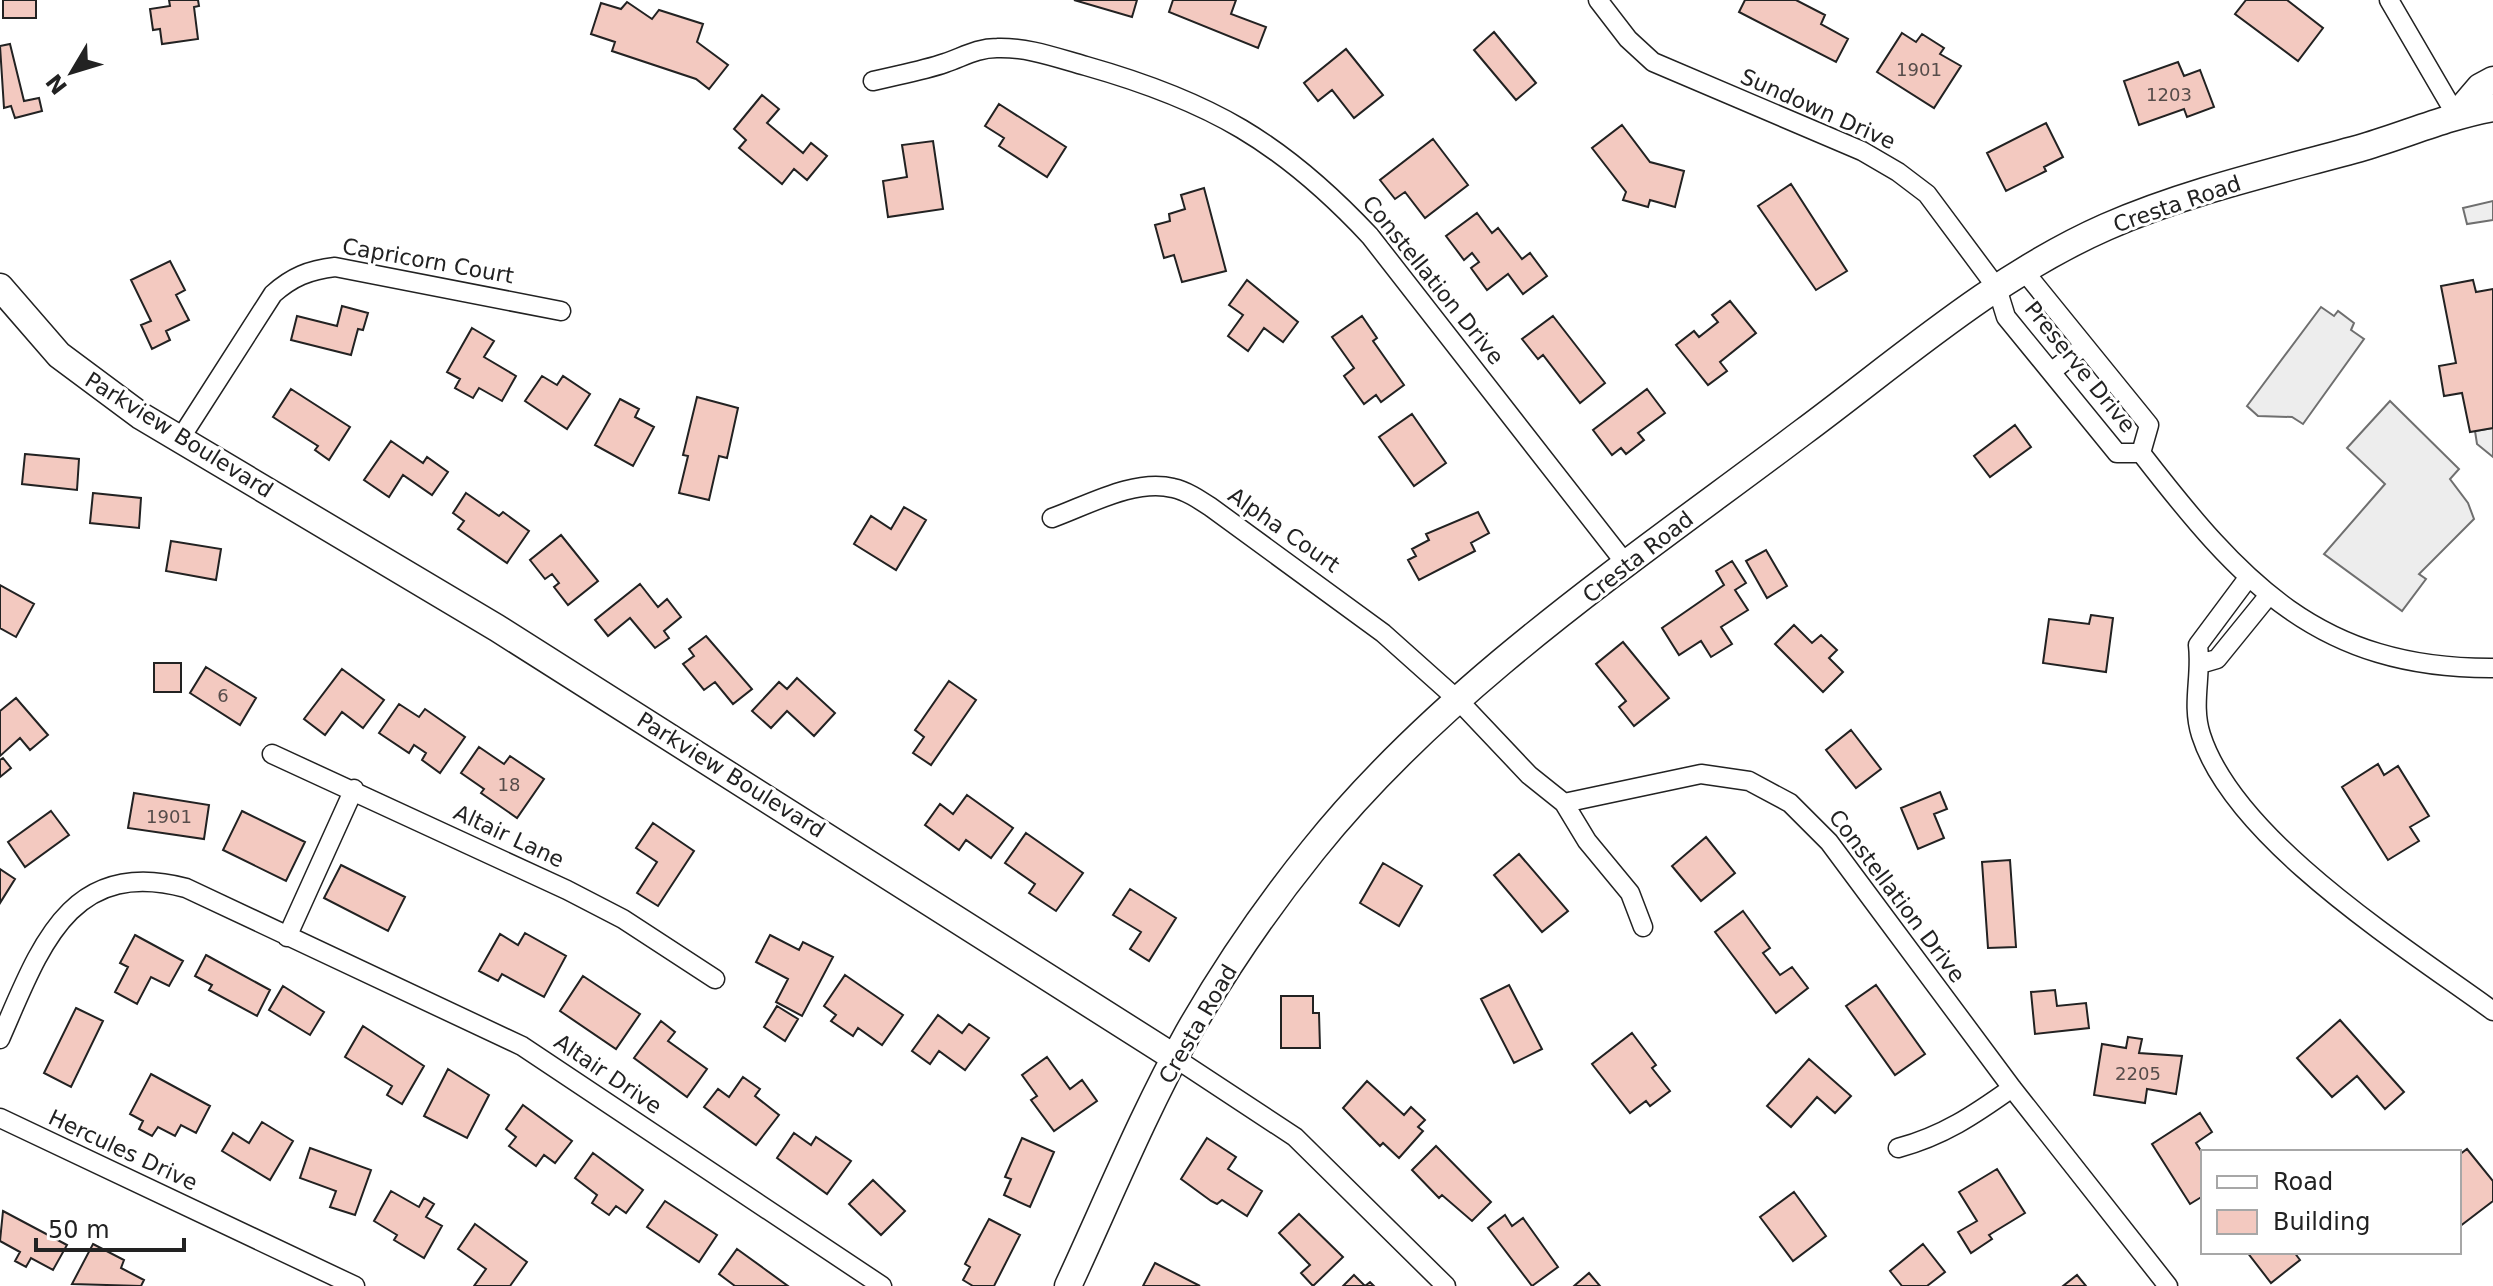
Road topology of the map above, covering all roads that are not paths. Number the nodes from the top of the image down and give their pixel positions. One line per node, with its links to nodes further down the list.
1 (1598, 0): 9 (street, Sundown Drive)
2 (2389, 0): 6 (street)
3 (2493, 80): 6 (main road, Cresta Road)
4 (873, 81): 16 (street, Constellation Drive)
5 (2493, 108): 6 (main road, Cresta Road)
6 (2456, 115): 7 (main road, Cresta Road)
7 (2024, 271): 9 (main road, Cresta Road); 11 (street, Preserve Drive)
8 (0, 287): 13 (main road, Parkview Boulevard)
9 (1997, 288): 12 (street, Preserve Drive); 16 (main road, Cresta Road)
10 (561, 311): 13 (street, Capricorn Court)
11 (2084, 346): 12 (street); 14 (street, Preserve Drive)
12 (2051, 372): 14 (street, Preserve Drive)
13 (180, 439): 30 (main road, Parkview Boulevard)
14 (2141, 453): 17 (street, Preserve Drive)
15 (1052, 518): 21 (street, Alpha Court)
16 (1626, 564): 21 (main road, Cresta Road)
17 (2248, 578): 18 (street, Preserve Drive); 19 (street)
18 (2269, 595): 19 (street); 20 (street, Preserve Drive)
19 (2200, 664): 28 (street)
20 (2493, 668)
21 (1458, 700): 24 (street); 30 (main road, Cresta Road)
22 (272, 754): 23 (street, Altair Lane)
23 (354, 789): 26 (street); 27 (street, Altair Lane)
24 (1564, 803): 25 (street); 31 (street, Constellation Drive)
25 (1643, 927)
26 (287, 937): 29 (street, Altair Drive); 35 (street, Altair Drive)
27 (715, 979)
28 (2493, 1011)
29 (0, 1039)
30 (1175, 1058): 36 (main road, Cresta Road); 37 (street, Parkview Boulevard)
31 (2012, 1088): 33 (street); 38 (street, Constellation Drive)
32 (0, 1118): 34 (street, Hercules Drive)
33 (1898, 1148)
34 (355, 1286)
35 (882, 1286)
36 (1068, 1286)
37 (1446, 1286)
38 (2168, 1286)

